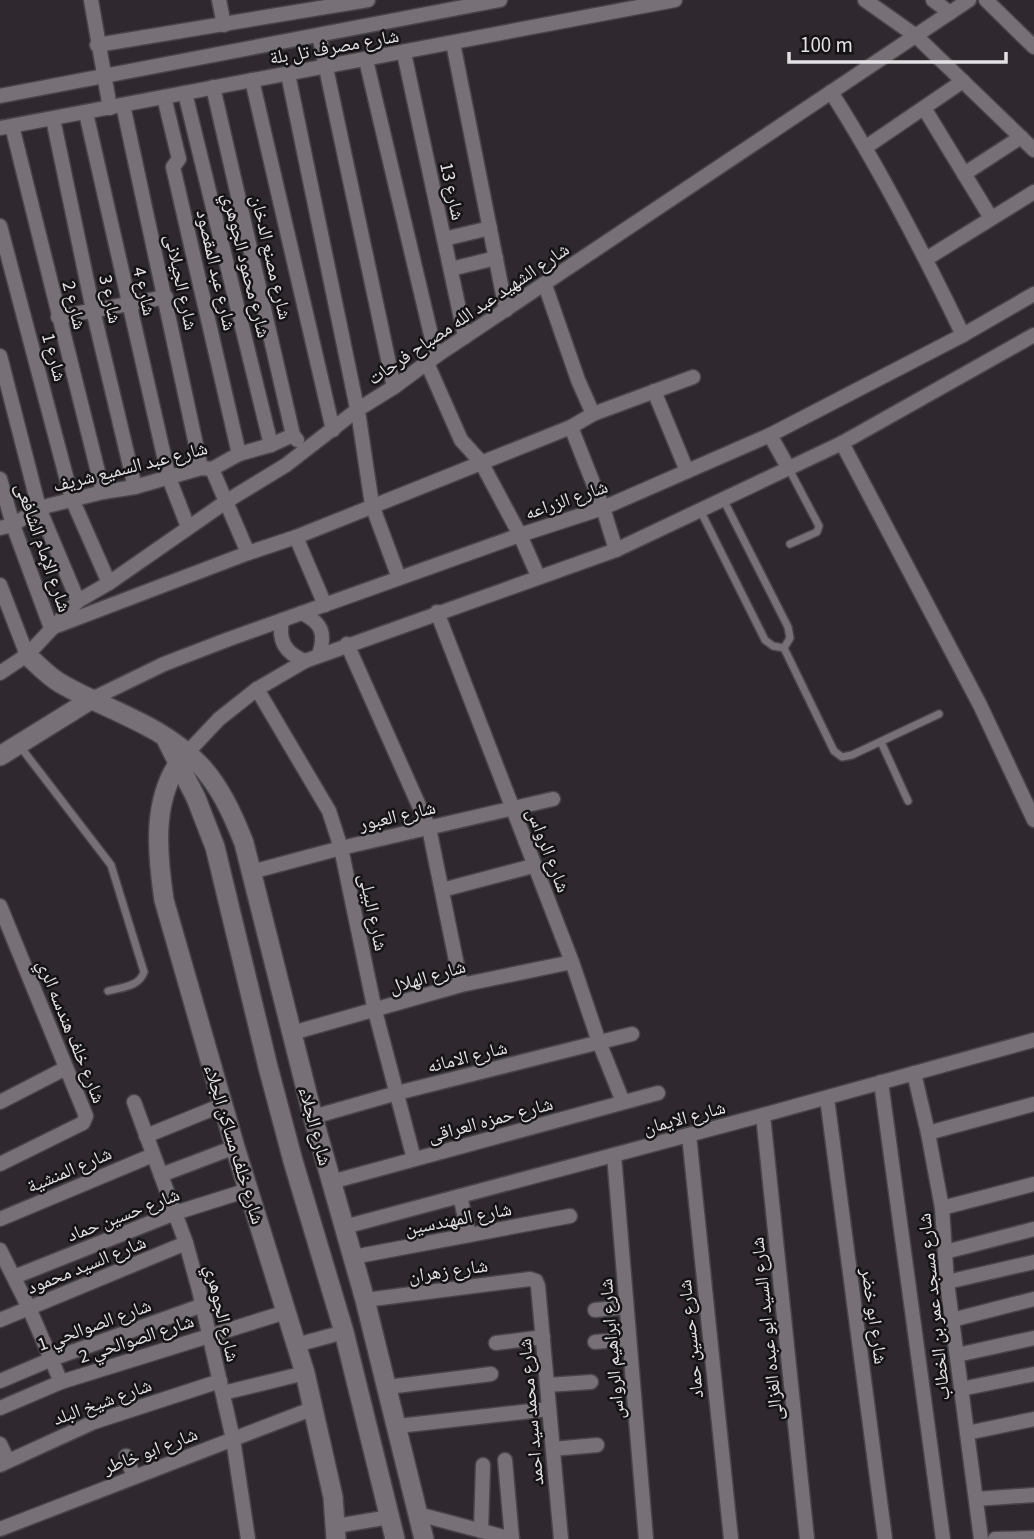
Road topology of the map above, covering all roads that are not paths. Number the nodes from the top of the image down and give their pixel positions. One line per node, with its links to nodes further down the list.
1 (91, 0): 16 (street, شارع الجيلانى)
2 (219, 0): 12 (street)
3 (368, 0): 10 (street)
4 (500, 0): 13 (street, شارع مصرف تل بلة)
5 (675, 0): 15 (street, شارع مصرف تل بلة)
6 (865, 0): 14 (street)
7 (933, 0): 11 (street)
8 (969, 0): 11 (street, شارع الشهيد عبد الله مصباح فرحات)
9 (986, 0): 17 (street)
10 (343, 2): 12 (street)
11 (950, 13): 14 (street, شارع الشهيد عبد الله مصباح فرحات)
12 (224, 25): 16 (street)
13 (319, 35): 20 (street); 22 (street, شارع مصرف تل بلة)
14 (916, 36): 24 (street); 26 (street, شارع الشهيد عبد الله مصباح فرحات)
15 (453, 43): 18 (street, شارع مصرف تل بلة); 42 (street)
16 (97, 45): 22 (street, شارع الجيلانى)
17 (1034, 47)
18 (404, 53): 19 (street, شارع مصرف تل بلة); 43 (street, شارع 13)
19 (366, 60): 20 (street, شارع مصرف تل بلة); 58 (street)
20 (326, 67): 21 (street, شارع مصرف تل بلة); 60 (street)
21 (288, 74): 23 (street, شارع مصرف تل بلة); 62 (street)
22 (104, 76): 28 (street, شارع مصرف تل بلة); 30 (street, شارع الجيلانى)
23 (252, 80): 25 (street, شارع مصرف تل بلة); 65 (street)
24 (963, 81): 31 (street); 35 (street)
25 (213, 87): 27 (street, شارع مصرف تل بلة); 66 (street, شارع مصنع الدخان)
26 (831, 92): 36 (street); 47 (street, شارع الشهيد عبد الله مصباح فرحات)
27 (185, 93): 29 (street, شارع مصرف تل بلة); 69 (street, شارع محمود الجوهري)
28 (0, 96)
29 (164, 97): 30 (street, شارع مصرف تل بلة); 71 (street, شارع عبد المقصود)
30 (116, 106): 32 (street, شارع مصرف تل بلة); 49 (street, شارع الجيلانى)
31 (924, 108): 36 (street); 38 (street)
32 (86, 113): 33 (street, شارع مصرف تل بلة); 50 (street, شارع 4)
33 (53, 118): 34 (street, شارع مصرف تل بلة); 51 (street, شارع 3)
34 (6, 127): 53 (street, شارع 2)
35 (1021, 137): 37 (street); 38 (street)
36 (866, 147): 45 (street)
37 (1034, 150)
38 (964, 174): 40 (street)
39 (1034, 192): 40 (street)
40 (991, 218): 45 (street)
41 (0, 226): 80 (street, شارع 1)
42 (490, 228): 43 (street); 44 (street)
43 (444, 239): 46 (street, شارع 13)
44 (496, 258): 46 (street); 52 (street)
45 (926, 259): 54 (street)
46 (450, 269): 56 (street, شارع 13)
47 (545, 285): 52 (street, شارع الشهيد عبد الله مصباح فرحات); 63 (street)
48 (1034, 294): 54 (street, شارع الزراعه)
49 (166, 297): 50 (street); 73 (street, شارع الجيلانى)
50 (128, 305): 51 (street); 76 (street, شارع 4)
51 (93, 310): 53 (street); 78 (street, شارع 3)
52 (506, 310): 56 (street, شارع الشهيد عبد الله مصباح فرحات)
53 (58, 317): 79 (street, شارع 2)
54 (963, 335): 67 (street, شارع الزراعه)
55 (1034, 335): 68 (street)
56 (465, 337): 58 (street, شارع الشهيد عبد الله مصباح فرحات)
57 (0, 356): 84 (street)
58 (431, 360): 60 (street, شارع الشهيد عبد الله مصباح فرحات); 72 (street)
59 (693, 376): 61 (street)
60 (394, 387): 62 (street, شارع الشهيد عبد الله مصباح فرحات)
61 (654, 391): 63 (street); 75 (street)
62 (357, 410): 65 (street, شارع الشهيد عبد الله مصباح فرحات); 83 (street)
63 (593, 414): 64 (street)
64 (571, 426): 72 (street); 85 (street)
65 (333, 430): 70 (street, شارع الشهيد عبد الله مصباح فرحات)
66 (293, 435): 69 (street, شارع عبد السميع شريف); 70 (street)
67 (770, 435): 74 (street); 75 (street, شارع الزراعه)
68 (842, 443): 74 (street); 120 (street)
69 (271, 445): 71 (street, شارع عبد السميع شريف)
70 (307, 447): 82 (street, شارع الشهيد عبد الله مصباح فرحات)
71 (239, 454): 73 (street, شارع عبد السميع شريف)
72 (481, 462): 83 (street); 89 (street)
73 (207, 469): 76 (street, شارع عبد السميع شريف); 82 (street, شارع الجيلانى)
74 (789, 469): 81 (street); 91 (lane)
75 (687, 471): 85 (street, شارع الزراعه)
76 (169, 478): 78 (street, شارع عبد السميع شريف); 88 (street, شارع 4)
77 (0, 479): 87 (street, شارع الإمام الشافعى)
78 (135, 487): 79 (street, شارع عبد السميع شريف)
79 (103, 492): 80 (street, شارع عبد السميع شريف)
80 (72, 499): 84 (street, شارع عبد السميع شريف); 96 (street, شارع 1)
81 (723, 499): 86 (street); 105 (lane)
82 (227, 501): 88 (street, شارع الشهيد عبد الله مصباح فرحات); 93 (street, شارع الجيلانى)
83 (372, 505): 90 (street); 95 (street)
84 (40, 508): 87 (street, شارع عبد السميع شريف); 98 (street)
85 (603, 508): 89 (street, شارع الزراعه); 92 (street)
86 (699, 509): 92 (street); 105 (lane)
87 (6, 526): 103 (street, شارع الإمام الشافعى)
88 (188, 527): 96 (street, شارع الشهيد عبد الله مصباح فرحات)
89 (520, 535): 94 (street); 95 (street, شارع الزراعه)
90 (296, 537): 93 (street); 99 (street)
91 (790, 544)
92 (616, 550): 94 (street)
93 (248, 553): 103 (street)
94 (538, 576): 100 (street)
95 (399, 578): 99 (street, شارع الزراعه)
96 (109, 583): 98 (street, شارع الشهيد عبد الله مصباح فرحات)
97 (0, 585): 106 (street)
98 (78, 601): 103 (street, شارع الشهيد عبد الله مصباح فرحات)
99 (325, 605): 101 (street, شارع الزراعه)
100 (437, 612): 104 (street); 119 (street, شارع الرواس)
101 (302, 613): 102 (street, شارع الزراعه); 107 (street)
102 (282, 620): 108 (street); 111 (street, شارع الزراعه)
103 (51, 628): 106 (street, شارع الشهيد عبد الله مصباح فرحات)
104 (347, 645): 107 (street); 121 (street)
105 (784, 648): 113 (lane)
106 (27, 655): 109 (street, شارع الشهيد عبد الله مصباح فرحات); 111 (street, شارع الجلاء)
107 (319, 655): 108 (street)
108 (305, 661): 110 (street)
109 (1, 669)
110 (257, 689): 116 (street); 122 (street, شارع البيلى)
111 (92, 699): 114 (street); 116 (street, شارع الجلاء)
112 (939, 714): 113 (lane)
113 (880, 742): 118 (lane)
114 (19, 744): 115 (street); 129 (lane)
115 (0, 755)
116 (183, 758): 124 (street, شارع الجلاء); 131 (street, شارع الجلاء); 149 (street, شارع خلف مساكن الجلاء)
117 (553, 799): 119 (street, شارع العبور)
118 (908, 801)
119 (511, 807): 121 (street, شارع العبور); 123 (street, شارع الرواس)
120 (1034, 820)
121 (429, 828): 122 (street, شارع العبور); 125 (street)
122 (341, 848): 124 (street, شارع العبور); 132 (street, شارع البيلى)
123 (533, 866): 125 (street); 127 (street, شارع الرواس)
124 (251, 872): 130 (street, شارع الجلاء)
125 (442, 890): 128 (street)
126 (0, 906): 139 (street, شارع خلف هندسه الري)
127 (572, 962): 128 (street, شارع الهلال); 136 (street, شارع الرواس)
128 (461, 985): 132 (street, شارع الهلال)
129 (108, 991)
130 (284, 1000): 131 (street); 133 (street, شارع الجلاء)
131 (253, 1007): 138 (street, شارع الجلاء)
132 (375, 1011): 133 (street, شارع الهلال); 142 (street, شارع البيلى)
133 (292, 1032): 137 (street, شارع الجلاء)
134 (632, 1034): 136 (street, شارع الامانه)
135 (1034, 1040): 140 (street, شارع الايمان)
136 (599, 1042): 142 (street, شارع الامانه); 147 (street, شارع الرواس)
137 (299, 1060): 138 (street); 151 (street, شارع الجلاء)
138 (268, 1067): 189 (street, شارع الجلاء)
139 (66, 1068): 145 (street); 159 (street, شارع خلف هندسه الري)
140 (914, 1073): 141 (street, شارع الايمان); 152 (street, شارع مسجد عمر بن الخطاب)
141 (881, 1082): 144 (street, شارع الايمان); 241 (street)
142 (397, 1093): 151 (street, شارع الامانه); 158 (street, شارع البيلى)
143 (658, 1093): 147 (street, شارع حمزه العراقى)
144 (827, 1098): 150 (street, شارع الايمان); 240 (street, شارع ابو خضر)
145 (0, 1102)
146 (134, 1102): 154 (street, شارع الجوهري)
147 (623, 1102): 158 (street, شارع حمزه العراقى)
148 (1034, 1104): 152 (street)
149 (222, 1105): 154 (street); 155 (street, شارع خلف مساكن الجلاء)
150 (763, 1115): 153 (street, شارع الايمان); 239 (street, شارع السيد ابو عبده الغزالى)
151 (313, 1117): 161 (street, شارع الجلاء)
152 (928, 1133): 165 (street, شارع مسجد عمر بن الخطاب)
153 (688, 1135): 157 (street, شارع الايمان); 238 (street, شارع حسين حماد)
154 (146, 1136): 156 (street, شارع الجوهري)
155 (235, 1147): 160 (street); 163 (street, شارع خلف مساكن الجلاء)
156 (153, 1155): 160 (street, شارع الجوهري); 168 (street, شارع المنشية)
157 (614, 1155): 164 (street, شارع الايمان); 183 (street, شارع ابراهيم الرواس)
158 (414, 1159): 161 (street, شارع حمزه العراقى)
159 (0, 1164)
160 (161, 1175): 166 (street, شارع الجوهري)
161 (331, 1182): 169 (street, شارع الجلاء)
162 (1034, 1184): 165 (street)
163 (248, 1190): 166 (street, شارع حسين حماد); 186 (street, شارع خلف مساكن الجلاء)
164 (460, 1196): 169 (street, شارع الايمان); 171 (street)
165 (942, 1208): 174 (street, شارع مسجد عمر بن الخطاب)
166 (175, 1213): 172 (street, شارع الجوهري); 177 (street, شارع حسين حماد)
167 (570, 1216): 171 (street, شارع المهندسين)
168 (0, 1219)
169 (344, 1227): 175 (street, شارع الجلاء)
170 (1034, 1229): 174 (street)
171 (469, 1235): 175 (street, شارع المهندسين)
172 (186, 1243): 182 (street, شارع الجوهري); 184 (street, شارع السيد محمود)
173 (0, 1252): 177 (street)
174 (945, 1252): 179 (street, شارع مسجد عمر بن الخطاب)
175 (352, 1257): 181 (street, شارع الجلاء)
176 (1034, 1262): 179 (street)
177 (14, 1278): 184 (street)
178 (536, 1281): 181 (street, شارع زهران); 191 (street, شارع محمد سيد احمد)
179 (947, 1282): 188 (street, شارع مسجد عمر بن الخطاب)
180 (1034, 1298): 188 (street)
181 (365, 1300): 207 (street, شارع الجلاء)
182 (203, 1305): 190 (street, شارع الجوهري); 198 (street, شارع الصوالحي 1)
183 (626, 1307): 185 (street); 193 (street, شارع ابراهيم الرواس)
184 (29, 1308): 187 (street, شارع السيد محمود); 198 (street)
185 (595, 1310)
186 (286, 1312): 190 (street, شارع الصوالحي 2); 196 (street, شارع خلف مساكن الجلاء)
187 (0, 1320)
188 (952, 1320): 197 (street, شارع مسجد عمر بن الخطاب)
189 (344, 1332): 196 (street); 227 (street, شارع الجلاء)
190 (209, 1335): 203 (street, شارع الصوالحي 2); 206 (street, شارع الجوهري)
191 (542, 1337): 195 (street); 205 (street, شارع محمد سيد احمد)
192 (1034, 1338): 197 (street)
193 (629, 1339): 194 (street); 237 (street, شارع ابراهيم الرواس)
194 (595, 1342)
195 (496, 1343)
196 (296, 1345): 199 (street, شارع خلف مساكن الجلاء)
197 (957, 1355): 208 (street, شارع مسجد عمر بن الخطاب)
198 (52, 1359): 202 (street, شارع الصوالحي 1); 203 (street)
199 (305, 1373): 206 (street, شارع شيخ البلد); 210 (street, شارع خلف مساكن الجلاء)
200 (491, 1374): 207 (street)
201 (1034, 1374): 208 (street)
202 (0, 1381)
203 (61, 1382): 209 (street, شارع الصوالحي 2)
204 (591, 1382): 205 (street)
205 (547, 1385): 211 (street, شارع محمد سيد احمد)
206 (221, 1387): 215 (street, شارع الجوهري); 221 (street, شارع شيخ البلد)
207 (388, 1387): 213 (street, شارع الجلاء)
208 (961, 1389): 214 (street, شارع مسجد عمر بن الخطاب)
209 (0, 1408)
210 (314, 1408): 215 (street, شارع ابو خاطر); 230 (street, شارع خلف مساكن الجلاء)
211 (549, 1409): 213 (street); 218 (street, شارع محمد سيد احمد)
212 (1034, 1419): 214 (street)
213 (398, 1426): 226 (street, شارع الجلاء)
214 (967, 1433): 225 (street, شارع مسجد عمر بن الخطاب)
215 (233, 1439): 223 (street, شارع ابو خاطر); 231 (street, شارع الجوهري)
216 (0, 1444): 221 (street)
217 (597, 1444): 218 (street)
218 (553, 1448): 236 (street, شارع محمد سيد احمد)
219 (126, 1456): 223 (street)
220 (505, 1460): 235 (street)
221 (4, 1463)
222 (483, 1465): 229 (street)
223 (134, 1477): 228 (street, شارع ابو خاطر)
224 (1034, 1495): 225 (street)
225 (975, 1499): 242 (street, شارع مسجد عمر بن الخطاب)
226 (418, 1514): 229 (street); 234 (street, شارع الجلاء)
227 (390, 1517): 230 (street); 233 (street, شارع الجلاء)
228 (0, 1529)
229 (481, 1531): 235 (street)
230 (336, 1532)
231 (242, 1537)
232 (1034, 1538): 243 (street)
233 (395, 1539)
234 (424, 1539)
235 (512, 1539)
236 (561, 1539)
237 (646, 1539)
238 (730, 1539)
239 (807, 1539)
240 (886, 1539)
241 (943, 1539)
242 (981, 1539)
243 (995, 1539)

